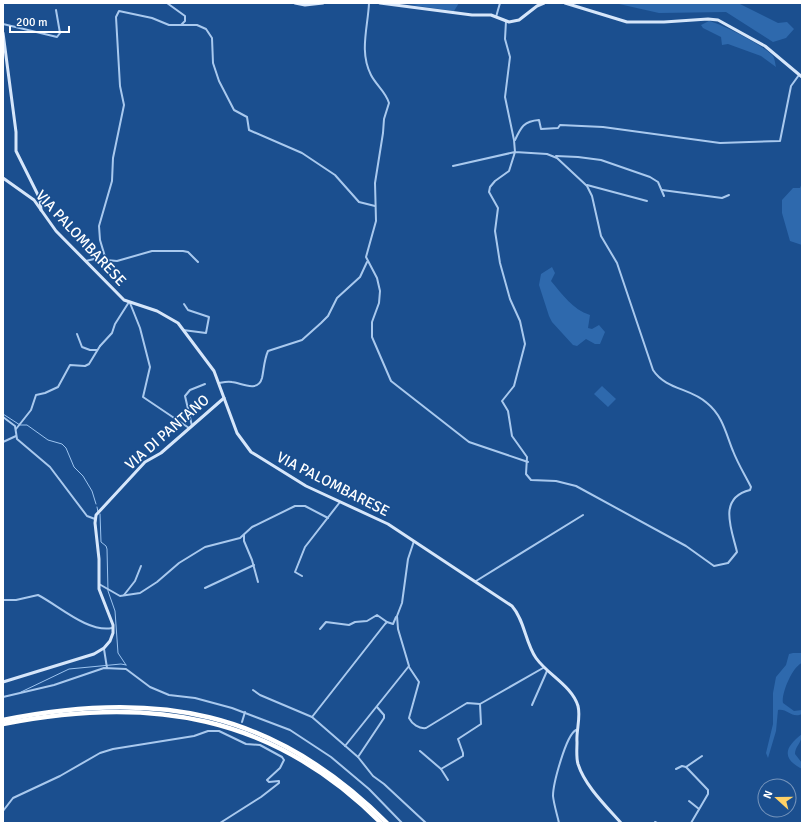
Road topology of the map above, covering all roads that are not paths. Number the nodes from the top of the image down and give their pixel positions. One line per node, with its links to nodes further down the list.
1 (167, 3): 13 (street)
2 (295, 3): 3 (street)
3 (323, 3)
4 (369, 3): 27 (street)
5 (380, 3): 10 (street)
6 (500, 3): 10 (street)
7 (544, 3): 11 (street)
8 (565, 3): 16 (street)
9 (56, 10): 12 (street)
10 (496, 16): 11 (street)
11 (506, 21): 17 (street)
12 (3, 24)
13 (181, 25): 27 (street); 29 (street)
14 (3, 33): 15 (street)
15 (4, 45): 28 (street)
16 (801, 76): 17 (street)
17 (514, 141): 18 (street)
18 (514, 152): 19 (street); 20 (street); 46 (street)
19 (555, 157): 22 (street); 23 (street)
20 (453, 166)
21 (3, 178): 28 (street, VIA PALOMBARESE)
22 (585, 185): 26 (street); 46 (street)
23 (661, 189): 24 (street); 25 (street)
24 (730, 195)
25 (664, 196)
26 (647, 202)
27 (375, 206): 31 (street)
28 (41, 210): 30 (street, VIA PALOMBARESE)
29 (106, 260): 30 (street); 32 (street)
30 (86, 261): 33 (street, VIA PALOMBARESE)
31 (367, 261): 38 (street); 46 (street)
32 (198, 262)
33 (129, 303): 35 (street, VIA PALOMBARESE); 37 (street); 42 (street)
34 (184, 304): 35 (street)
35 (183, 330): 38 (street, VIA PALOMBARESE)
36 (76, 334): 37 (street)
37 (100, 346): 43 (street)
38 (220, 383): 40 (street, VIA PALOMBARESE)
39 (204, 384): 42 (street)
40 (224, 398): 42 (street, VIA DI PANTANO); 47 (street, VIA PALOMBARESE)
41 (3, 417): 43 (street)
42 (190, 427): 50 (street, VIA DI PANTANO)
43 (16, 429): 44 (street)
44 (16, 436): 45 (street); 50 (street)
45 (3, 442)
46 (528, 462)
47 (340, 501): 49 (street); 52 (street, VIA PALOMBARESE)
48 (583, 515): 57 (street)
49 (328, 518): 51 (street); 55 (street)
50 (95, 519): 58 (street)
51 (244, 535): 54 (street); 60 (street)
52 (414, 541): 57 (street, VIA PALOMBARESE); 62 (street)
53 (141, 566): 60 (street)
54 (254, 566): 56 (street); 59 (street)
55 (302, 576)
56 (258, 582)
57 (474, 582): 69 (street, VIA PALOMBARESE)
58 (98, 583): 60 (street); 64 (street)
59 (205, 588)
60 (123, 596)
61 (3, 600): 64 (street)
62 (397, 616): 63 (street); 67 (street)
63 (387, 622): 65 (street); 78 (street)
64 (114, 628): 66 (street)
65 (320, 629)
66 (104, 648): 68 (street); 71 (street)
67 (409, 667): 74 (street); 76 (street)
68 (107, 668): 73 (street); 77 (street)
69 (543, 668): 70 (street, VIA PALOMBARESE); 74 (street)
70 (547, 671): 75 (street); 82 (street, VIA PALOMBARESE)
71 (3, 682)
72 (253, 690): 78 (street)
73 (3, 697)
74 (480, 704): 90 (street)
75 (532, 705)
76 (377, 707): 85 (street); 88 (street)
77 (244, 712): 80 (street); 99 (street)
78 (312, 717): 85 (street)
79 (3, 720): 98 (highway)
80 (242, 722)
81 (3, 724): 97 (highway)
82 (576, 730): 101 (street); 102 (street, VIA PALOMBARESE)
83 (238, 734): 84 (street)
84 (235, 739): 95 (street); 96 (street)
85 (345, 746): 88 (street)
86 (420, 751): 90 (street)
87 (702, 756): 89 (street)
88 (358, 757): 100 (street)
89 (686, 767): 91 (street); 94 (street)
90 (441, 769): 92 (street)
91 (676, 769)
92 (448, 780)
93 (689, 801): 94 (street)
94 (699, 809): 103 (street)
95 (3, 811)
96 (220, 823)
97 (381, 823)
98 (387, 823)
99 (402, 823)
100 (426, 823)
101 (559, 823)
102 (621, 823)
103 (691, 823)

